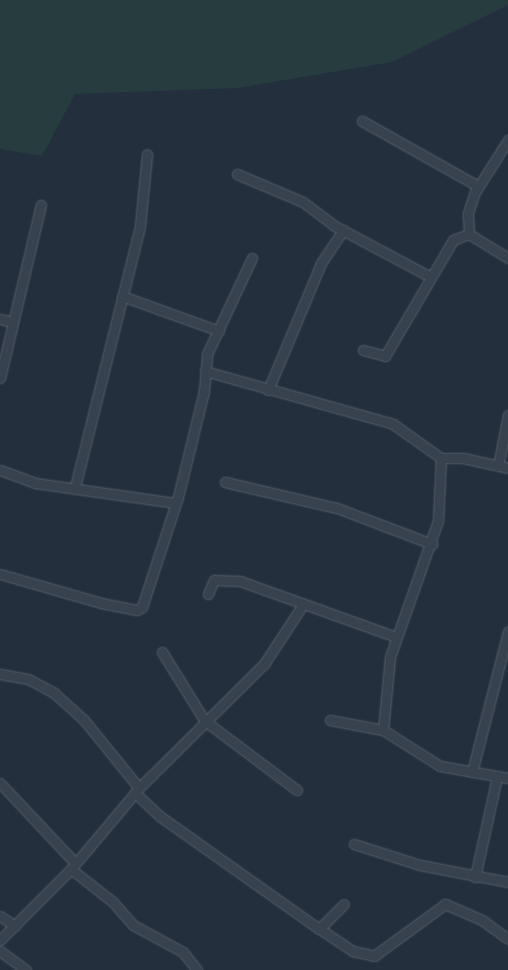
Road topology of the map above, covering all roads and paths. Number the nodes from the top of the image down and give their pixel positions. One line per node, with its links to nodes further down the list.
1 (362, 121): 5 (street)
2 (508, 140): 5 (street)
3 (147, 154): 12 (street)
4 (237, 174): 7 (street)
5 (478, 186): 8 (street)
6 (41, 205): 14 (street)
7 (343, 230): 11 (street); 19 (street)
8 (469, 234): 10 (street); 11 (street)
9 (252, 258): 15 (street)
10 (508, 258)
11 (429, 276): 16 (street)
12 (122, 296): 15 (street); 26 (street)
13 (0, 319): 14 (street)
14 (13, 322): 18 (street)
15 (219, 331): 17 (street)
16 (364, 350)
17 (205, 370): 19 (street); 27 (street)
18 (0, 378)
19 (268, 390): 21 (street)
20 (508, 415): 22 (street)
21 (441, 458): 22 (street); 28 (street)
22 (498, 466): 23 (street)
23 (508, 468)
24 (0, 470): 26 (street)
25 (225, 482): 28 (street)
26 (75, 487): 27 (street)
27 (175, 503): 29 (street)
28 (432, 544): 33 (street)
29 (0, 574)
30 (208, 594): 31 (street)
31 (302, 606): 33 (street); 37 (street)
32 (508, 632): 39 (street)
33 (396, 636): 38 (street)
34 (162, 652): 37 (street)
35 (0, 674): 44 (street)
36 (330, 720): 38 (street)
37 (205, 721): 43 (street); 44 (street)
38 (383, 730): 39 (street)
39 (472, 772): 40 (street)
40 (497, 776): 41 (street); 47 (street)
41 (508, 778)
42 (0, 783): 46 (street)
43 (297, 790)
44 (137, 791): 46 (street); 52 (street)
45 (354, 844): 47 (street)
46 (73, 866): 51 (street); 57 (street)
47 (475, 877): 48 (street)
48 (508, 882)
49 (344, 904): 52 (street)
50 (0, 916): 51 (street)
51 (14, 926): 54 (street)
52 (320, 930): 53 (street)
53 (508, 939)
54 (0, 940)
55 (0, 951): 56 (street)
56 (26, 970)
57 (197, 970)

